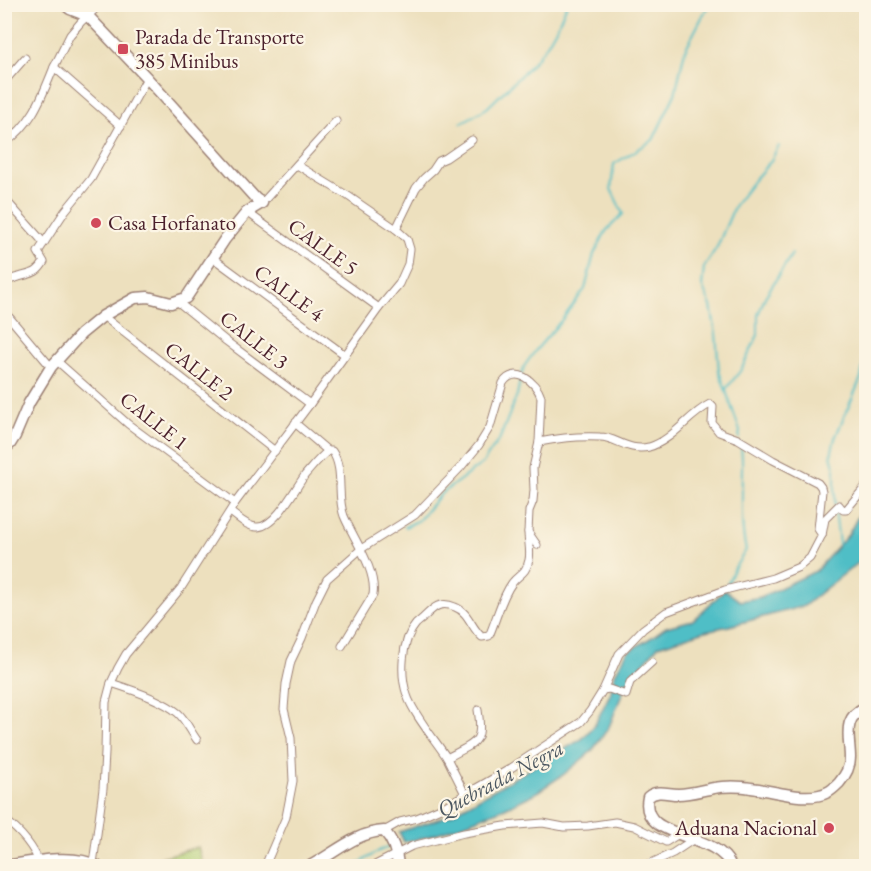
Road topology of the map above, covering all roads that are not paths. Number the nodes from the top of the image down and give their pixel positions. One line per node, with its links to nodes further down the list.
1 (64, 4): 3 (street)
2 (101, 4): 3 (street)
3 (88, 16): 5 (street); 6 (street)
4 (25, 58): 7 (street)
5 (54, 68): 9 (street); 11 (street)
6 (147, 78): 9 (street); 14 (street)
7 (4, 82)
8 (336, 121): 12 (street)
9 (121, 126): 17 (street)
10 (472, 140): 16 (street)
11 (4, 144)
12 (297, 165): 14 (street); 16 (street)
13 (4, 198): 17 (street)
14 (262, 203): 15 (street)
15 (248, 212): 18 (street); 21 (street, CALLE 5)
16 (396, 229): 21 (street)
17 (44, 243): 19 (street)
18 (213, 258): 20 (street); 24 (street, CALLE 4)
19 (4, 282)
20 (178, 302): 23 (street); 26 (street, CALLE 3)
21 (379, 308): 24 (street)
22 (4, 311): 25 (street, CALLE 1)
23 (103, 316): 25 (street); 30 (street, CALLE 2)
24 (345, 355): 26 (street)
25 (54, 364): 29 (street); 33 (street, CALLE 1)
26 (310, 404): 27 (street)
27 (295, 423): 30 (street); 31 (street)
28 (539, 442): 35 (street); 36 (street); 38 (street)
29 (4, 448)
30 (274, 451): 33 (street)
31 (328, 451): 34 (street); 38 (street)
32 (867, 486): 36 (street)
33 (235, 503): 34 (street)
34 (230, 512): 41 (street)
35 (528, 532): 37 (street); 46 (street)
36 (822, 536): 42 (street)
37 (537, 545)
38 (361, 549): 39 (street); 55 (street)
39 (342, 646)
40 (652, 662): 42 (street)
41 (111, 683): 45 (street); 53 (street)
42 (606, 689): 47 (street)
43 (867, 707): 49 (street)
44 (478, 710): 46 (street)
45 (197, 740)
46 (447, 758): 47 (street)
47 (465, 794): 51 (street)
48 (4, 819): 52 (street)
49 (677, 835): 50 (street); 51 (street)
50 (694, 839): 59 (street); 60 (street)
51 (391, 842): 56 (street); 57 (street); 58 (street)
52 (39, 863): 53 (street); 54 (street)
53 (94, 865)
54 (6, 867)
55 (266, 867)
56 (310, 867)
57 (373, 867)
58 (398, 867)
59 (645, 867)
60 (731, 867)

